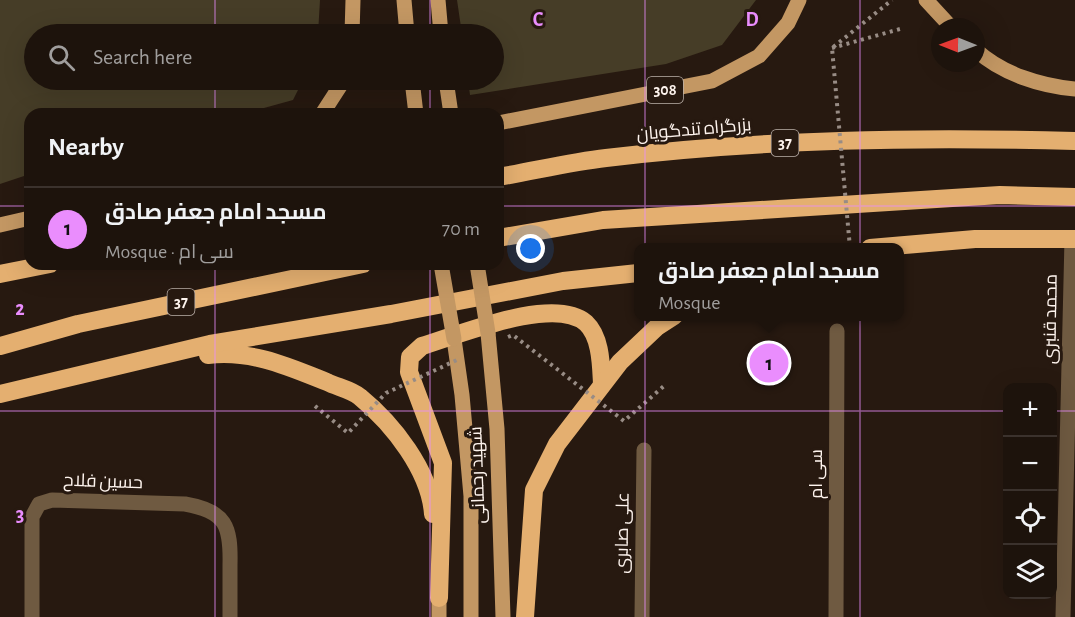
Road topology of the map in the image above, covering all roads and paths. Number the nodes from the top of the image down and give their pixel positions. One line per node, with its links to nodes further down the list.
1 (353, 0): 8 (main road)
2 (404, 0): 9 (main road)
3 (438, 0): 10 (main road)
4 (799, 0): 21 (main road, 308)
5 (892, 0): 12 (path, bridge)
6 (926, 0): 7 (main road)
7 (943, 18)
8 (352, 24)
9 (406, 24)
10 (440, 24)
11 (900, 29): 12 (path)
12 (832, 48): 29 (path, bridge)
13 (985, 58): 14 (main road)
14 (1075, 89)
15 (338, 90): 18 (main road)
16 (413, 90): 19 (main road)
17 (447, 90): 20 (main road)
18 (326, 108)
19 (416, 108)
20 (450, 108)
21 (504, 122)
22 (1075, 141): 23 (highway, بزرگراه تندگویان / 37)
23 (504, 176)
24 (1075, 197): 27 (highway)
25 (24, 219): 26 (main road)
26 (0, 225)
27 (504, 237)
28 (1073, 239): 30 (highway); 57 (street, محمد قنبری)
29 (850, 243)
30 (904, 245)
31 (24, 269): 35 (highway)
32 (334, 270): 40 (highway, 37)
33 (442, 270): 52 (main road, شهید رحمانی, bridge)
34 (478, 270): 53 (main road, شهید رحمانی, bridge)
35 (0, 274)
36 (634, 274): 42 (highway)
37 (666, 321): 43 (highway)
38 (837, 331): 56 (street, سی ام)
39 (502, 339): 44 (path, bridge)
40 (0, 346)
41 (460, 359): 46 (path, bridge)
42 (129, 364): 45 (highway); 48 (highway)
43 (602, 384): 48 (highway); 54 (highway)
44 (664, 386)
45 (0, 394)
46 (315, 406)
47 (644, 450): 55 (street, علی صابری)
48 (439, 598): 51 (main road)
49 (32, 617): 50 (street, حسین فلاح)
50 (230, 617)
51 (439, 617)
52 (471, 617)
53 (503, 617)
54 (525, 617)
55 (642, 617)
56 (836, 617)
57 (1063, 617)

